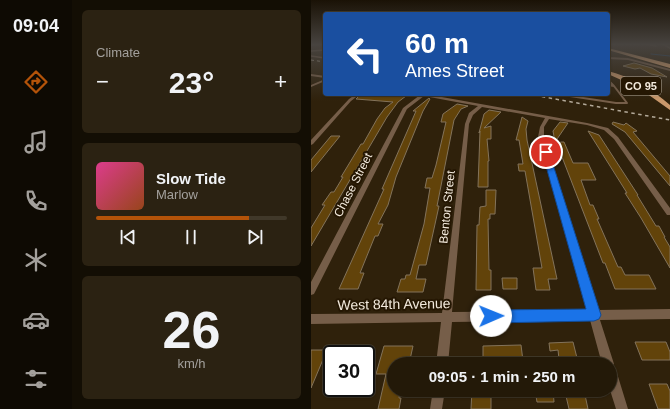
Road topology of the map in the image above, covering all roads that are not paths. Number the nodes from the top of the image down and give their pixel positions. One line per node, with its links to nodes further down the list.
1 (643, 63): 2 (street)
2 (670, 70)
3 (610, 71): 16 (main road, CO 95)
4 (610, 71): 18 (main road, CO 95)
5 (311, 75): 6 (street)
6 (323, 78)
7 (323, 80): 10 (street)
8 (610, 82): 11 (lane)
9 (610, 85): 11 (lane)
10 (311, 86)
11 (614, 86): 15 (lane)
12 (355, 96): 20 (street)
13 (419, 96): 22 (street, Chase Street)
14 (432, 96): 17 (street)
15 (570, 96)
16 (670, 102)
17 (481, 105): 19 (street); 25 (street, Benton Street)
18 (670, 108)
19 (548, 117): 21 (street); 24 (street)
20 (311, 142)
21 (670, 213)
22 (311, 291)
23 (670, 314): 24 (street, West 84th Avenue)
24 (594, 315): 25 (street, West 84th Avenue); 28 (street)
25 (447, 317): 26 (street, West 84th Avenue); 27 (street, Benton Street)
26 (311, 319)
27 (443, 357)
28 (606, 357)
29 (617, 395): 32 (street)
30 (438, 397): 31 (street)
31 (436, 409)
32 (621, 409)

